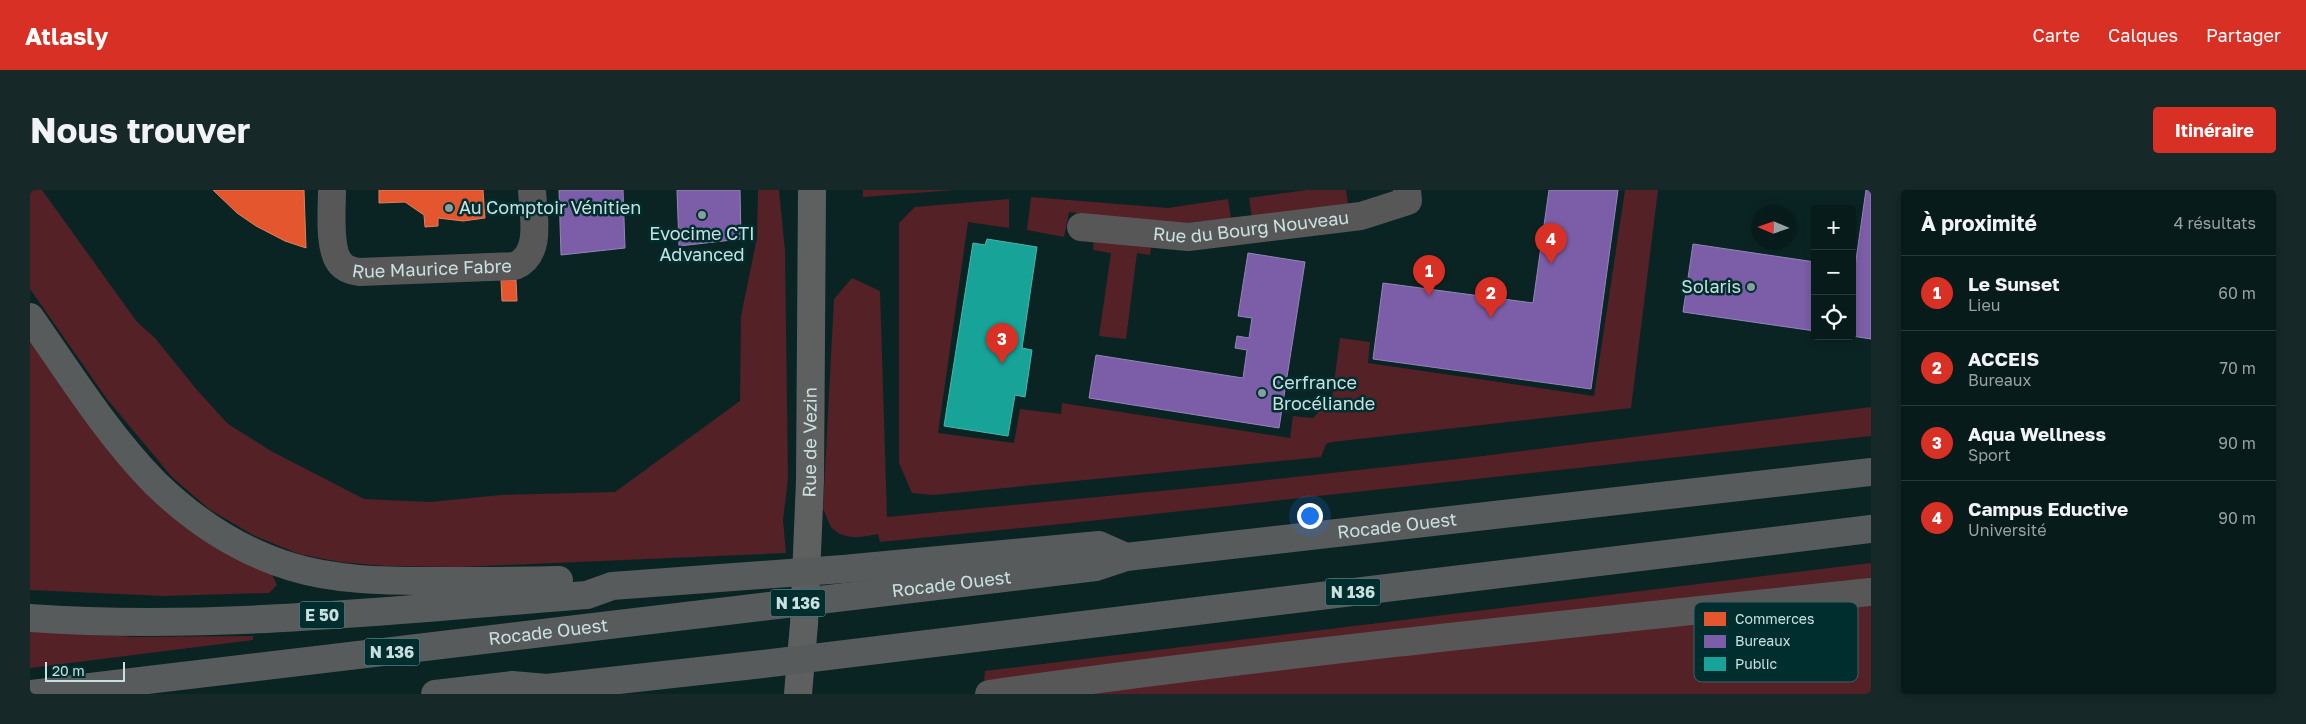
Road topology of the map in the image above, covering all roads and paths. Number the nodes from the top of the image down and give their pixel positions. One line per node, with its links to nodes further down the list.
1 (332, 190): 2 (street, Rue Maurice Fabre)
2 (532, 190)
3 (812, 190): 18 (main road, Rue de Vezin)
4 (1407, 190): 5 (street, Rue du Bourg Nouveau)
5 (1081, 227)
6 (30, 317): 10 (highway)
7 (1871, 472): 9 (highway, Rocade Ouest / N 136)
8 (1871, 529): 15 (highway, N 136)
9 (1126, 557): 10 (highway); 16 (highway, Rocade Ouest / N 136)
10 (612, 586): 14 (highway, E 50)
11 (1871, 592): 12 (street)
12 (1776, 602)
13 (1694, 611): 19 (street)
14 (30, 618)
15 (541, 691): 17 (highway, N 136)
16 (30, 694)
17 (435, 694)
18 (798, 694)
19 (988, 694)

